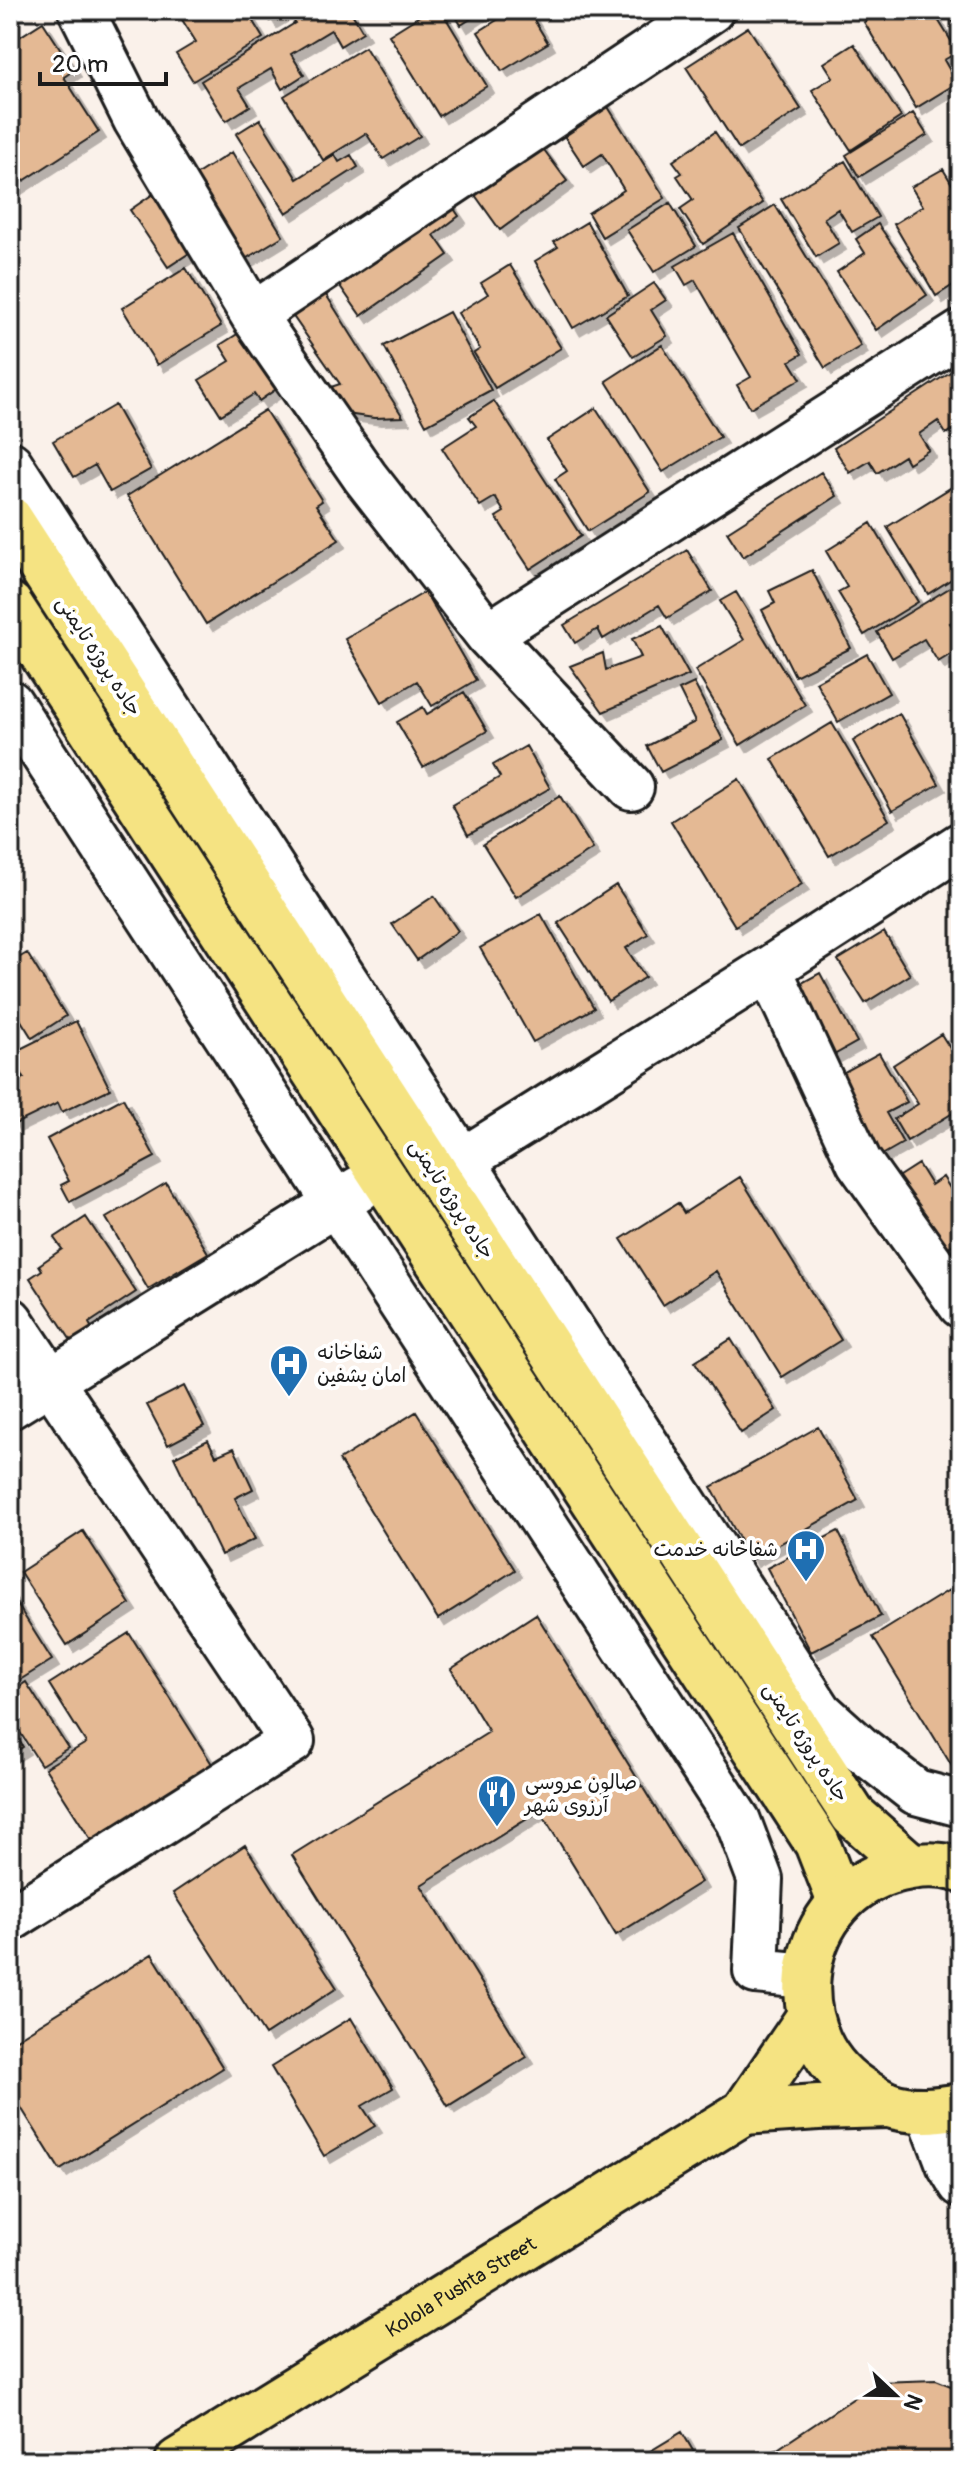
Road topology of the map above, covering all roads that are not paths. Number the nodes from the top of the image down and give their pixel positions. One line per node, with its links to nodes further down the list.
1 (81, 10): 3 (street)
2 (711, 10): 3 (street)
3 (253, 315): 8 (street)
4 (961, 333): 8 (street)
5 (10, 464): 13 (street)
6 (10, 519): 13 (main road, جاده پروژه تایمنی)
7 (10, 605): 14 (main road)
8 (488, 635): 10 (street)
9 (10, 703): 15 (street)
10 (631, 787)
11 (961, 845): 12 (street)
12 (769, 969): 13 (street); 16 (street)
13 (449, 1167): 20 (street); 21 (main road, جاده پروژه تایمنی)
14 (382, 1175): 15 (street); 23 (main road)
15 (336, 1203): 18 (street); 25 (street)
16 (961, 1305)
17 (10, 1320): 18 (street)
18 (51, 1380): 19 (street); 24 (street)
19 (10, 1406)
20 (961, 1804)
21 (911, 1866): 22 (main road); 23 (main road)
22 (961, 1870)
23 (840, 1902): 25 (main road)
24 (10, 1919)
25 (808, 1996): 26 (main road); 27 (main road)
26 (744, 2112): 27 (main road); 29 (main road, Kolola Pushta Street)
27 (935, 2112): 28 (street)
28 (961, 2184)
29 (178, 2461)

